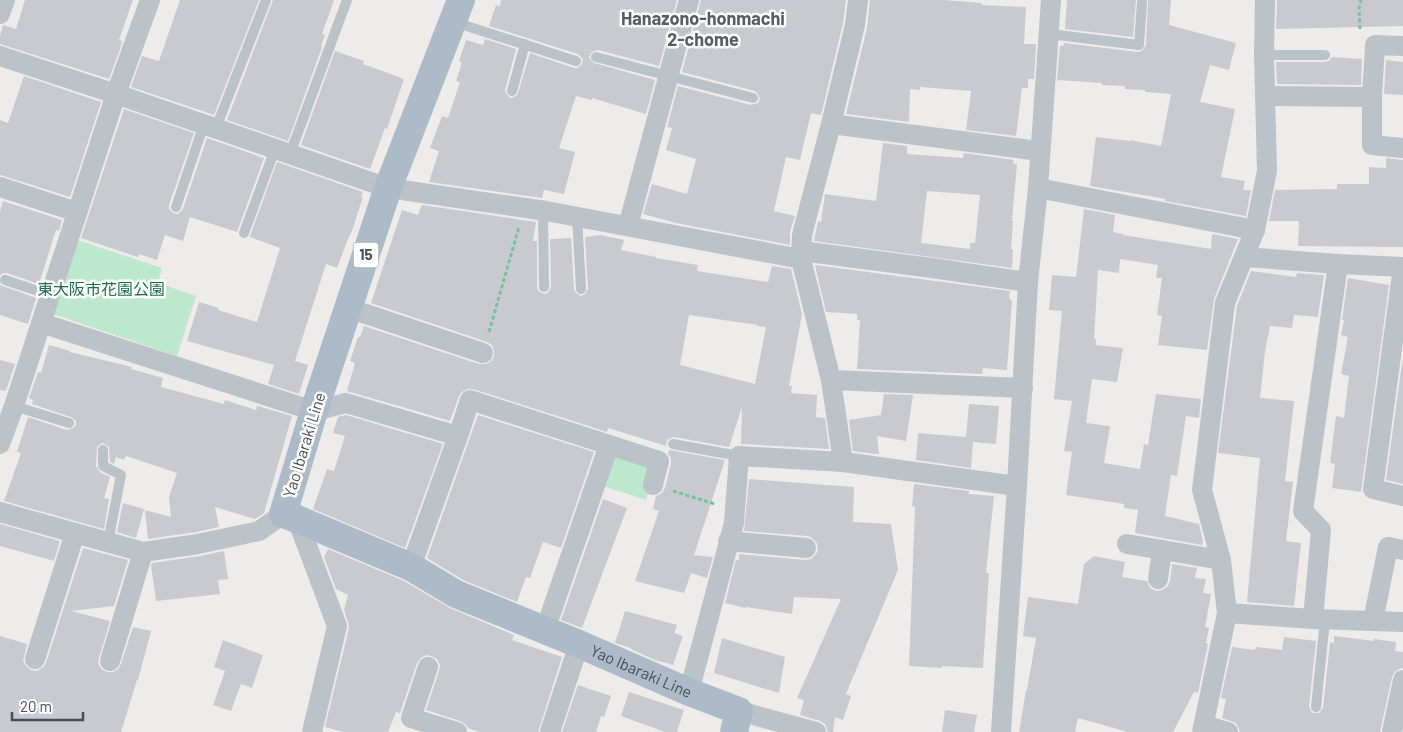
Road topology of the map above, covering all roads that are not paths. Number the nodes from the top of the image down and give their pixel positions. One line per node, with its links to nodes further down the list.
1 (5, 0): 11 (street)
2 (150, 0): 22 (street)
3 (266, 0): 27 (lane)
4 (348, 0): 30 (lane)
5 (689, 0): 20 (street)
6 (858, 0): 26 (street)
7 (1051, 0): 12 (street)
8 (1265, 0): 15 (street)
9 (1142, 2): 12 (lane)
10 (457, 11): 13 (lane); 32 (main road, Yao Ibaraki Line / 15)
11 (0, 14)
12 (1048, 35): 29 (street)
13 (525, 44): 19 (lane); 21 (lane)
14 (1403, 46): 25 (street)
15 (1264, 55): 16 (lane); 23 (street)
16 (1325, 55)
17 (0, 56): 22 (street)
18 (596, 57): 20 (lane)
19 (576, 61)
20 (669, 76): 24 (lane); 38 (street)
21 (512, 92)
22 (116, 94): 27 (street); 36 (street)
23 (1265, 96): 25 (street); 39 (street)
24 (753, 98)
25 (1372, 98): 28 (street)
26 (831, 124): 29 (street); 41 (street)
27 (210, 126): 30 (street); 34 (lane)
28 (1403, 148)
29 (1039, 150): 33 (street)
30 (283, 152): 32 (street); 40 (lane)
31 (0, 187): 36 (street)
32 (388, 188): 35 (street); 50 (main road, Yao Ibaraki Line / 15)
33 (1038, 188): 39 (street); 46 (street)
34 (176, 207)
35 (534, 209): 37 (street); 47 (lane)
36 (77, 212): 49 (street)
37 (577, 216): 38 (street); 48 (lane)
38 (628, 226): 41 (street)
39 (1255, 230): 42 (street)
40 (244, 232)
41 (802, 255): 46 (street); 53 (street)
42 (1244, 257): 43 (street); 78 (street)
43 (1338, 264): 44 (street); 82 (street)
44 (1403, 266): 67 (street)
45 (5, 280): 49 (lane)
46 (1028, 282): 54 (street)
47 (544, 287)
48 (580, 289)
49 (50, 295): 51 (street)
50 (348, 308): 52 (street); 56 (main road, Yao Ibaraki Line / 15)
51 (41, 323): 55 (street); 56 (street)
52 (483, 353)
53 (832, 380): 54 (street); 64 (street)
54 (1023, 388): 66 (street)
55 (10, 401): 57 (lane); 59 (street)
56 (314, 411): 58 (street); 69 (main road, Yao Ibaraki Line / 15)
57 (69, 423)
58 (458, 436): 61 (street); 79 (street)
59 (0, 444)
60 (673, 444): 63 (lane)
61 (609, 445): 65 (street); 85 (street)
62 (103, 450): 72 (lane)
63 (739, 456): 64 (street); 71 (street)
64 (843, 462): 66 (street)
65 (653, 485)
66 (1017, 486): 99 (street)
67 (1403, 496)
68 (0, 512): 70 (street)
69 (290, 517): 77 (street); 79 (main road, Yao Ibaraki Line); 95 (street)
70 (75, 533): 72 (street); 87 (street)
71 (728, 541): 74 (street); 91 (street)
72 (108, 542): 77 (street)
73 (1128, 544): 75 (street)
74 (806, 548)
75 (1162, 550): 78 (street); 80 (street)
76 (1403, 550): 83 (street)
77 (143, 552): 88 (street)
78 (1221, 560): 81 (street)
79 (411, 567): 85 (main road, Yao Ibaraki Line)
80 (1158, 579)
81 (1227, 613): 82 (street); 94 (street)
82 (1319, 619): 83 (street); 92 (lane)
83 (1373, 621): 84 (street)
84 (1403, 622)
85 (545, 630): 86 (main road, Yao Ibaraki Line)
86 (580, 644): 91 (main road, Yao Ibaraki Line); 97 (street)
87 (35, 659)
88 (110, 661)
89 (428, 666): 96 (street)
90 (1403, 680): 101 (street)
91 (689, 692): 93 (main road, Yao Ibaraki Line)
92 (1316, 708)
93 (736, 721): 98 (street)
94 (1203, 728): 100 (street)
95 (312, 732)
96 (457, 732)
97 (550, 732)
98 (816, 732)
99 (1001, 732)
100 (1228, 732)
101 (1392, 732)

